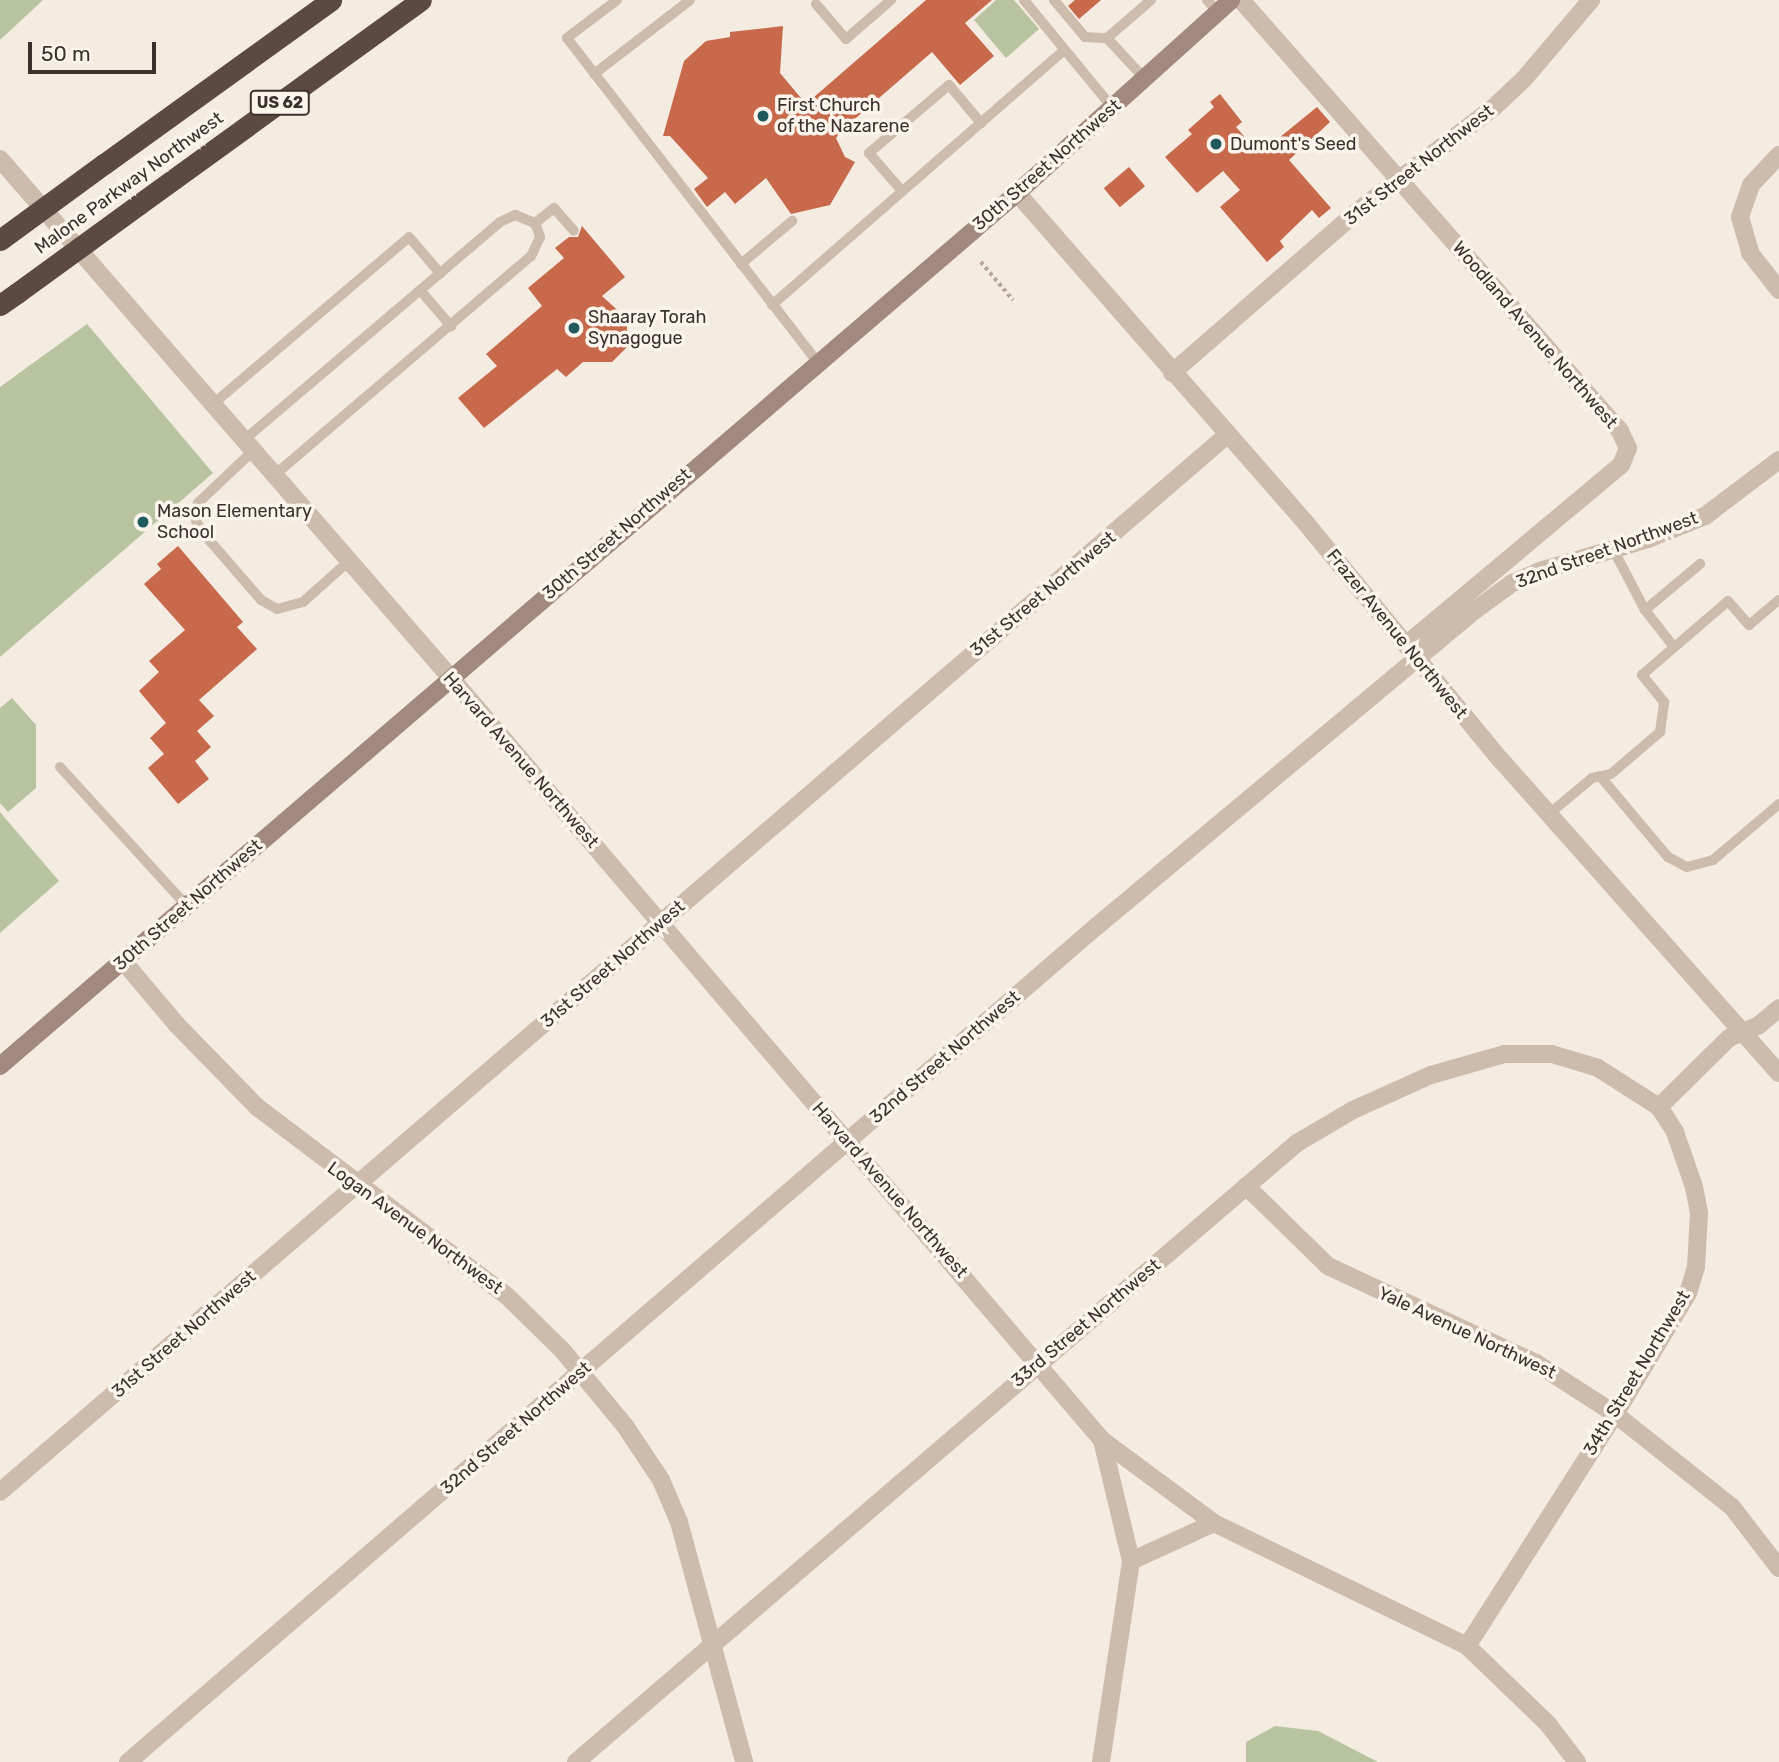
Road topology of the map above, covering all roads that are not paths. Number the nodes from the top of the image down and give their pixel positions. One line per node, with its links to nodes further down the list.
1 (331, 0): 27 (highway, Malone Parkway Northwest / US 62, bridge)
2 (421, 0): 32 (highway, Malone Parkway Northwest / US 62, bridge)
3 (617, 0): 15 (lane)
4 (690, 0): 15 (lane)
5 (891, 0): 11 (lane)
6 (1024, 0): 14 (lane)
7 (1054, 0): 13 (lane)
8 (1151, 0): 13 (lane)
9 (1241, 0): 21 (street, Woodland Avenue Northwest)
10 (1591, 0): 21 (street, 31st Street Northwest)
11 (816, 1)
12 (1219, 4): 16 (main road, 30th Street Northwest)
13 (1107, 38): 16 (lane)
14 (1064, 50): 17 (lane); 18 (lane)
15 (594, 74): 28 (lane)
16 (1144, 78): 17 (main road, 30th Street Northwest)
17 (1112, 107): 23 (main road, 30th Street Northwest)
18 (981, 123): 22 (lane); 22 (lane)
19 (1779, 155): 31 (street)
20 (0, 159): 37 (street, Harvard Avenue Northwest)
21 (1397, 180): 36 (street, 31st Street Northwest); 48 (street, Woodland Avenue Northwest)
22 (902, 191): 33 (lane)
23 (1017, 193): 35 (main road, 30th Street Northwest); 36 (street, Frazer Avenue Northwest)
24 (792, 221): 28 (lane)
25 (535, 223): 26 (lane); 29 (lane); 34 (lane)
26 (574, 232)
27 (0, 240)
28 (741, 264): 33 (lane)
29 (440, 273): 30 (lane); 37 (lane)
30 (420, 290): 34 (lane); 39 (lane)
31 (1779, 290)
32 (8, 299)
33 (772, 305): 35 (lane)
34 (451, 326): 41 (lane)
35 (817, 360): 49 (main road, 30th Street Northwest)
36 (1171, 373): 38 (street, Frazer Avenue Northwest)
37 (213, 404): 39 (street, Harvard Avenue Northwest)
38 (1226, 436): 48 (street, Frazer Avenue Northwest); 55 (street, 31st Street Northwest)
39 (249, 445): 41 (street, Harvard Avenue Northwest); 43 (lane)
40 (1779, 460): 42 (street, 32nd Street Northwest)
41 (275, 475): 43 (street, Harvard Avenue Northwest)
42 (1613, 549): 46 (lane); 48 (street, 32nd Street Northwest)
43 (349, 561): 49 (street, Harvard Avenue Northwest)
44 (1700, 564): 46 (lane)
45 (1779, 600): 47 (lane)
46 (1645, 610): 47 (lane)
47 (1674, 647): 51 (lane)
48 (1411, 652): 53 (street, Frazer Avenue Northwest); 62 (street, 32nd Street Northwest)
49 (451, 678): 54 (main road, 30th Street Northwest); 55 (street, Harvard Avenue Northwest)
50 (60, 768): 54 (lane)
51 (1600, 776): 52 (lane); 53 (lane)
52 (1779, 804)
53 (1549, 814): 58 (street, Frazer Avenue Northwest)
54 (186, 905): 56 (main road, 30th Street Northwest)
55 (660, 924): 62 (street, Harvard Avenue Northwest); 63 (street, 31st Street Northwest)
56 (124, 961): 59 (main road, 30th Street Northwest); 63 (street, Logan Avenue Northwest)
57 (1779, 1008): 58 (street)
58 (1744, 1032): 60 (street, Frazer Avenue Northwest); 61 (street)
59 (0, 1066)
60 (1779, 1073)
61 (1659, 1107): 64 (street, 33rd Street Northwest); 67 (street, 34th Street Northwest)
62 (848, 1141): 65 (street, Harvard Avenue Northwest); 66 (street, 32nd Street Northwest)
63 (356, 1185): 66 (street, Logan Avenue Northwest); 69 (street, 31st Street Northwest)
64 (1246, 1186): 65 (street, 33rd Street Northwest); 67 (street, Yale Avenue Northwest)
65 (1039, 1363): 68 (street, Harvard Avenue Northwest); 73 (street, 33rd Street Northwest)
66 (581, 1372): 73 (street, Logan Avenue Northwest); 75 (street, 32nd Street Northwest)
67 (1615, 1414): 72 (street, Yale Avenue Northwest); 74 (street, 34th Street Northwest)
68 (1102, 1440): 70 (street); 71 (street)
69 (0, 1492)
70 (1214, 1523): 71 (street); 74 (street)
71 (1130, 1561): 78 (street)
72 (1779, 1568)
73 (712, 1645): 76 (street, 33rd Street Northwest); 77 (street, Logan Avenue Northwest)
74 (1467, 1646): 79 (street)
75 (128, 1762)
76 (576, 1762)
77 (744, 1762)
78 (1101, 1762)
79 (1577, 1762)

